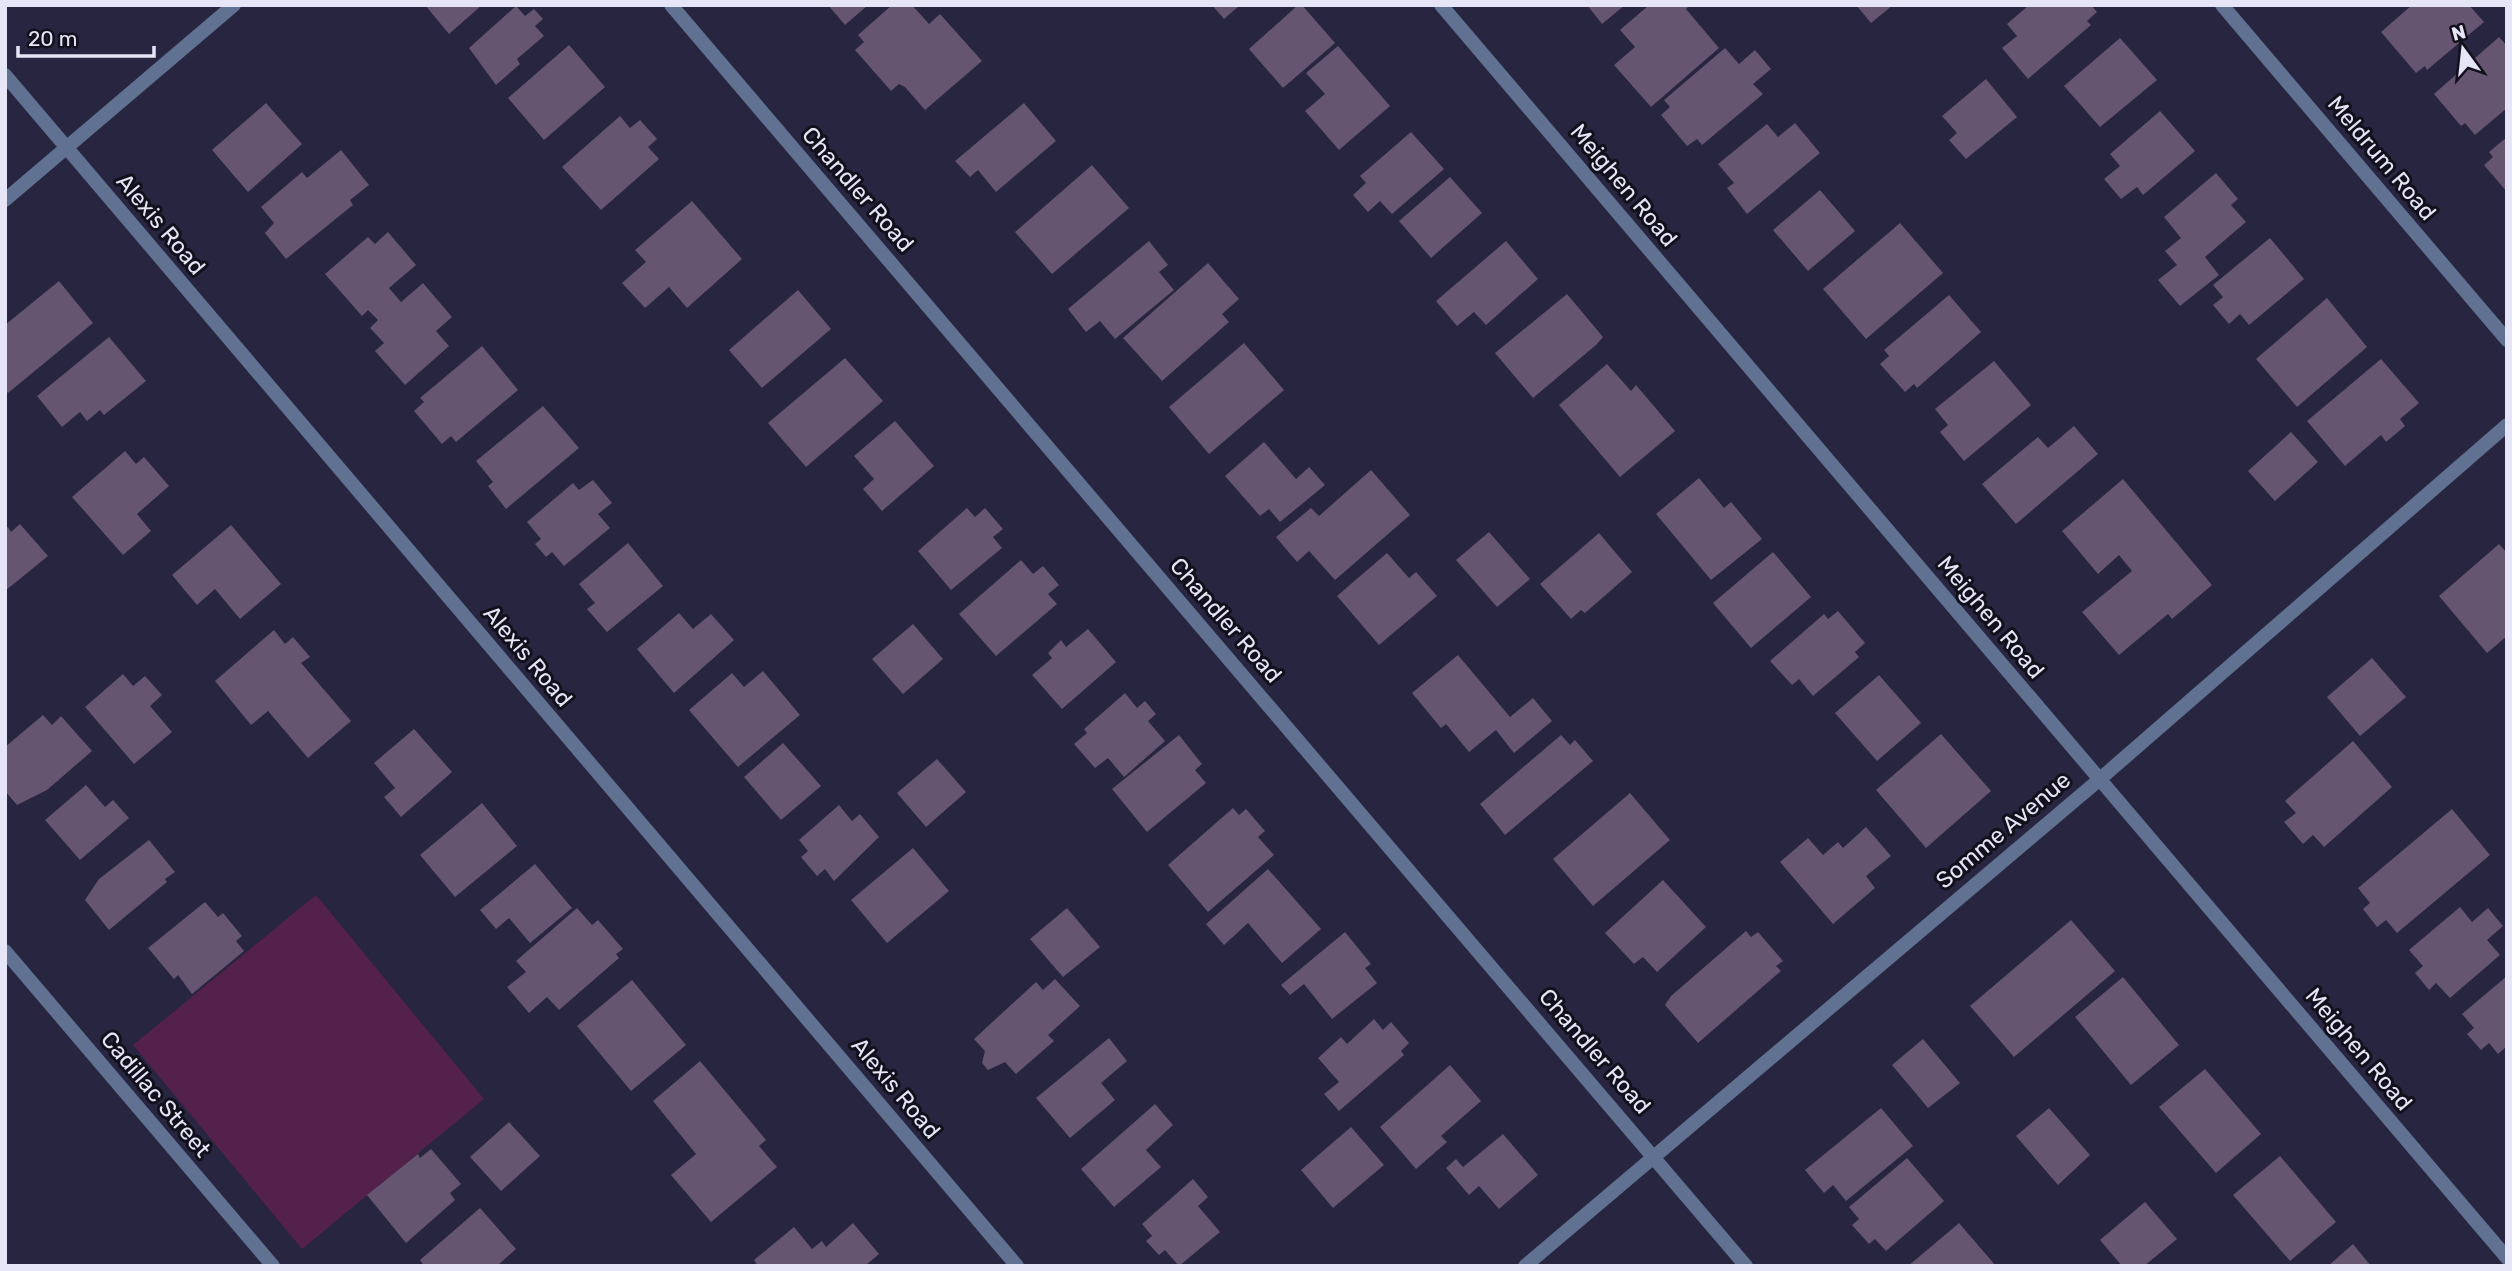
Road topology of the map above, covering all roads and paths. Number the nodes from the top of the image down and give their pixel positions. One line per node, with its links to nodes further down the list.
1 (234, 5): 6 (street)
2 (671, 5): 12 (street, Chandler Road)
3 (1441, 5): 10 (street, Meighen Road)
4 (2222, 5): 8 (street, Meldrum Road)
5 (5, 75): 6 (street, Alexis Road)
6 (67, 147): 7 (street); 15 (street, Alexis Road)
7 (5, 200)
8 (2507, 340)
9 (2507, 425): 10 (street, Somme Avenue)
10 (2100, 779): 12 (street, Somme Avenue); 13 (street, Meighen Road)
11 (5, 951): 14 (street, Cadillac Street)
12 (1654, 1156): 16 (street, Somme Avenue); 17 (street, Chandler Road)
13 (2507, 1258)
14 (272, 1266)
15 (1017, 1266)
16 (1525, 1266)
17 (1746, 1266)

